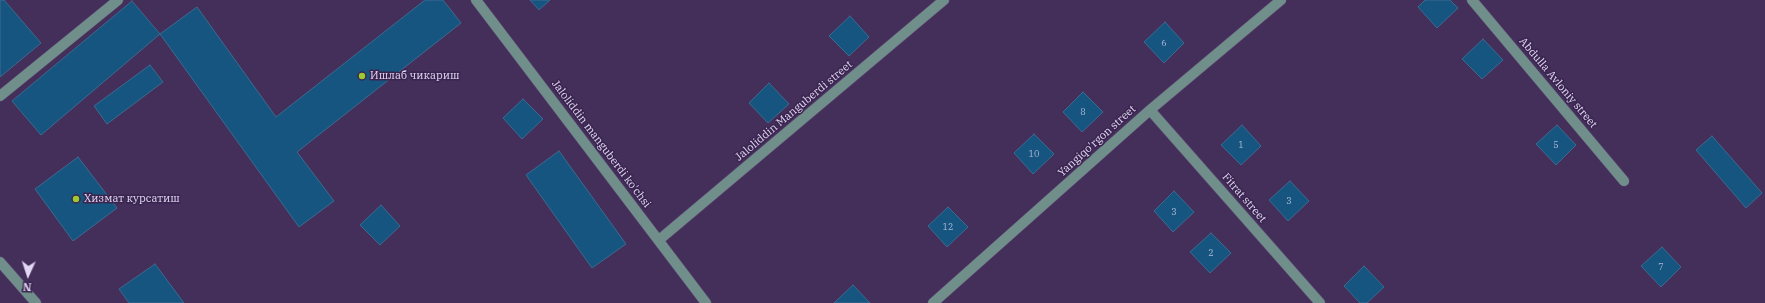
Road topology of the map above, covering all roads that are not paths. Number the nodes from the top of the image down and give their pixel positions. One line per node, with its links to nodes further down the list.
1 (118, 0): 6 (street)
2 (476, 0): 9 (street, Jaloliddin manguberdi ko'chsi)
3 (944, 0): 9 (street, Jaloliddin Manguberdi street)
4 (1281, 0): 7 (street, Yangiqo'rgon street)
5 (1472, 0): 8 (street, Abdulla Avloniy street)
6 (0, 96)
7 (1150, 110): 13 (street, Yangiqo'rgon street); 14 (street, Fitrat street)
8 (1624, 180)
9 (659, 240): 12 (street, Jaloliddin manguberdi ko'chsi)
10 (0, 262): 11 (street)
11 (36, 303)
12 (706, 303)
13 (933, 303)
14 (1320, 303)

